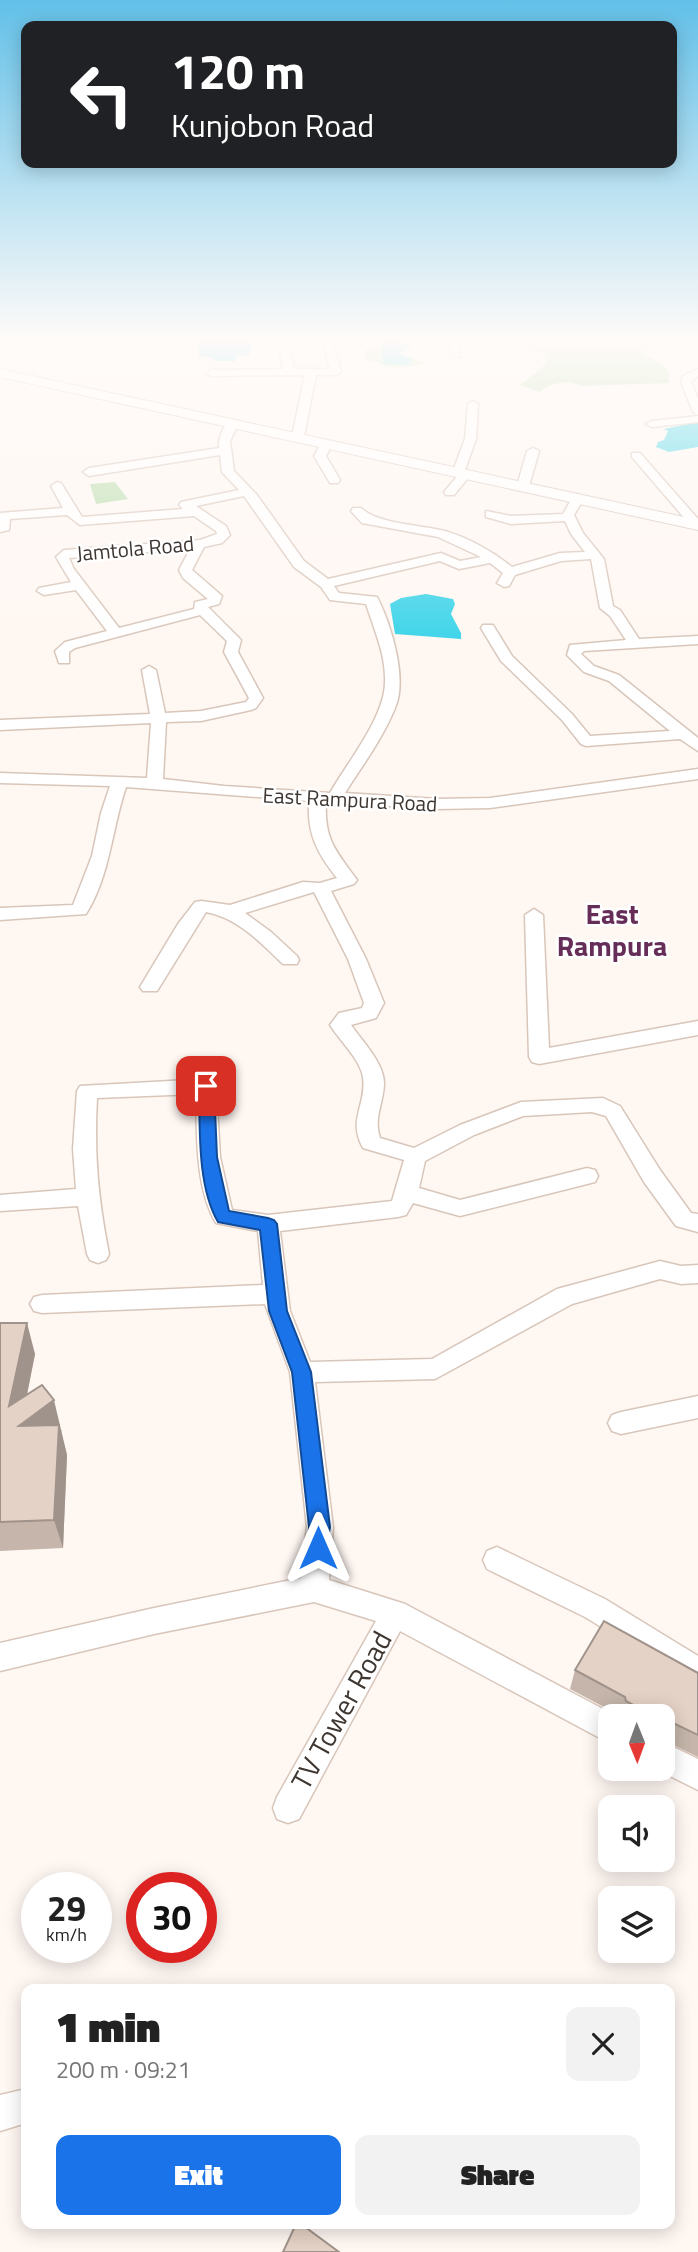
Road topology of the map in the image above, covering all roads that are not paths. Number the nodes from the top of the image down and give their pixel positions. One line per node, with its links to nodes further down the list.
1 (225, 441): 5 (street)
2 (323, 441): 4 (street)
3 (470, 441): 9 (street)
4 (327, 442): 9 (street); 10 (street)
5 (225, 451): 8 (street); 13 (street)
6 (533, 451): 12 (street)
7 (636, 455): 22 (street)
8 (89, 472)
9 (463, 472): 12 (street); 14 (street)
10 (334, 480)
11 (57, 486): 16 (street, Jamtola Road)
12 (523, 486): 15 (street)
13 (247, 492): 18 (street, Jamtola Road); 27 (street)
14 (450, 492)
15 (578, 498): 20 (street); 22 (street)
16 (72, 511): 18 (street, Jamtola Road); 21 (street)
17 (357, 511): 25 (street)
18 (197, 512): 23 (street, Jamtola Road)
19 (490, 514): 20 (street)
20 (568, 517): 24 (street)
21 (4, 524)
22 (697, 524)
23 (200, 544): 26 (street, Jamtola Road); 29 (street)
24 (594, 555): 25 (street); 33 (street)
25 (495, 558): 27 (street)
26 (79, 584): 28 (street); 31 (street, Jamtola Road)
27 (326, 584): 44 (street)
28 (44, 592)
29 (204, 610): 31 (street); 36 (street)
30 (488, 628): 38 (street)
31 (116, 634): 34 (street)
32 (698, 640): 33 (street)
33 (635, 644): 38 (street)
34 (64, 660)
35 (149, 670): 36 (street)
36 (159, 719): 37 (street); 43 (street)
37 (0, 725)
38 (682, 734): 39 (street)
39 (698, 746)
40 (698, 774): 44 (street, East Rampura Road)
41 (0, 778): 42 (street, East Rampura Road)
42 (120, 782): 43 (street, East Rampura Road); 47 (street)
43 (155, 783): 44 (street, East Rampura Road)
44 (326, 797): 45 (street)
45 (321, 888): 46 (street); 52 (street)
46 (231, 911): 49 (street); 50 (street)
47 (0, 914)
48 (534, 915): 51 (street)
49 (290, 960)
50 (150, 987)
51 (698, 1028)
52 (416, 1156): 54 (street); 57 (street)
53 (587, 1176): 54 (street)
54 (405, 1193): 58 (street)
55 (87, 1197): 56 (street); 58 (street); 59 (street)
56 (0, 1203)
57 (698, 1223)
58 (268, 1224): 61 (street)
59 (98, 1254)
60 (698, 1274): 63 (street)
61 (276, 1293): 62 (street); 63 (street)
62 (41, 1304)
63 (302, 1372): 67 (street)
64 (698, 1407): 65 (street)
65 (621, 1423)
66 (497, 1560): 70 (street)
67 (314, 1589): 68 (street); 69 (street)
68 (395, 1613): 71 (street); 74 (street, TV Tower Road)
69 (0, 1657)
70 (698, 1672)
71 (598, 1722)
72 (676, 1764): 73 (street)
73 (698, 1775)
74 (288, 1808)
75 (21, 2107): 76 (street)
76 (0, 2113)

